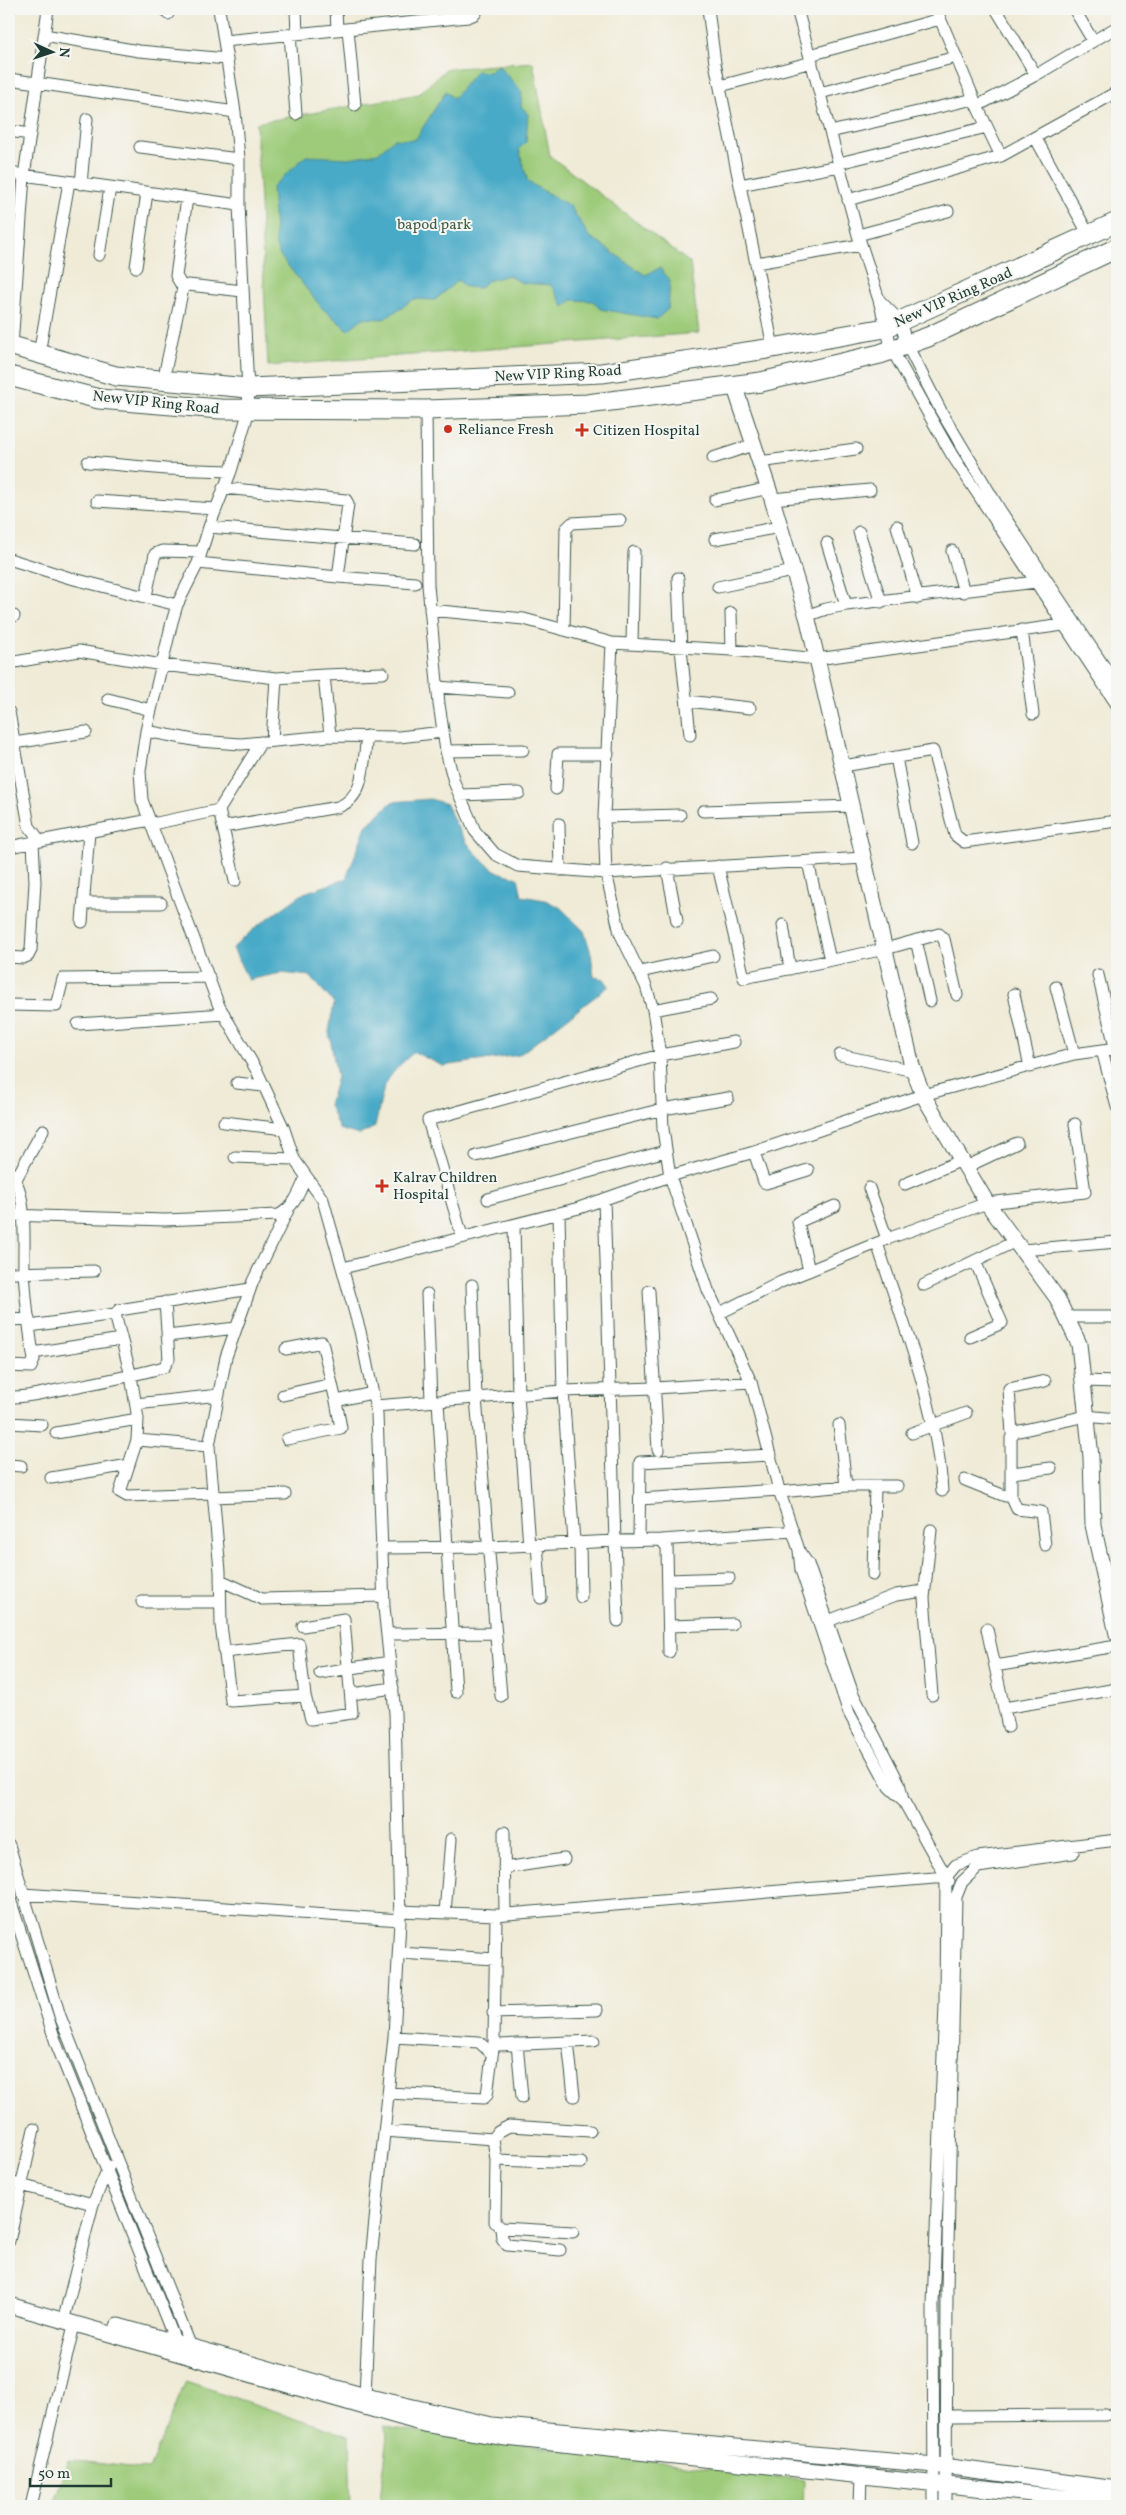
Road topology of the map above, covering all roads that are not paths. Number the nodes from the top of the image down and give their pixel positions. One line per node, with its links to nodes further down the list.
1 (48, 9): 14 (street)
2 (219, 9): 15 (street)
3 (296, 9): 13 (street)
4 (336, 9): 12 (street)
5 (478, 9): 12 (street)
6 (708, 9): 23 (street)
7 (797, 9): 18 (street)
8 (996, 9): 20 (street)
9 (1074, 9): 16 (street)
10 (938, 14): 17 (street); 18 (street)
11 (1117, 27): 16 (street)
12 (342, 29): 13 (street); 27 (street)
13 (294, 34): 15 (street); 29 (street)
14 (44, 35): 19 (street); 22 (street)
15 (224, 41): 19 (street)
16 (1093, 41): 20 (street)
17 (956, 57): 25 (street); 26 (street)
18 (811, 58): 23 (street); 25 (street)
19 (227, 59): 28 (street)
20 (1036, 75): 26 (street)
21 (9, 79): 22 (street)
22 (37, 83): 28 (street); 34 (street)
23 (720, 86): 44 (street)
24 (1117, 92): 35 (street)
25 (820, 93): 33 (street)
26 (975, 102): 31 (street); 33 (street)
27 (355, 105)
28 (235, 112): 38 (street)
29 (296, 114)
30 (87, 119): 43 (street)
31 (987, 127): 37 (street); 39 (street)
32 (9, 131): 34 (street)
33 (830, 132): 39 (street)
34 (30, 134): 41 (street)
35 (1034, 137): 37 (street); 52 (street)
36 (140, 147): 38 (street)
37 (1001, 156): 48 (street)
38 (239, 159): 49 (street)
39 (839, 165): 44 (street); 48 (street)
40 (9, 173): 41 (street)
41 (24, 176): 42 (street); 62 (street)
42 (69, 182): 43 (street); 65 (street)
43 (81, 184): 45 (street)
44 (740, 186): 56 (street)
45 (110, 188): 46 (street); 55 (street)
46 (147, 193): 47 (street); 57 (street)
47 (187, 198): 49 (street); 58 (street)
48 (848, 200): 53 (street)
49 (239, 205): 59 (street)
50 (948, 210): 53 (street)
51 (1117, 222): 52 (main road, New VIP Ring Road)
52 (1089, 235): 61 (main road, New VIP Ring Road)
53 (859, 240): 56 (street); 60 (street)
54 (1117, 248): 64 (main road, New VIP Ring Road)
55 (99, 255)
56 (756, 262): 63 (street)
57 (136, 267)
58 (183, 288): 59 (street); 67 (street)
59 (243, 291): 69 (street)
60 (879, 300): 61 (street); 61 (street)
61 (892, 324): 63 (main road, New VIP Ring Road); 64 (street); 64 (street)
62 (11, 345): 65 (main road, New VIP Ring Road)
63 (773, 348): 69 (main road, New VIP Ring Road)
64 (899, 348): 68 (main road, New VIP Ring Road); 100 (street); 112 (street)
65 (39, 354): 67 (main road, New VIP Ring Road)
66 (9, 376): 70 (main road, New VIP Ring Road)
67 (163, 381): 69 (main road, New VIP Ring Road)
68 (734, 385): 71 (main road, New VIP Ring Road); 72 (street)
69 (248, 388): 70 (street)
70 (249, 410): 71 (main road, New VIP Ring Road); 77 (street)
71 (426, 410): 109 (street)
72 (753, 444): 74 (street); 76 (street)
73 (856, 449): 76 (street)
74 (713, 458)
75 (88, 462): 77 (street)
76 (759, 462): 80 (street)
77 (231, 471): 78 (street)
78 (223, 488): 83 (street); 89 (street)
79 (870, 490): 80 (street)
80 (770, 494): 81 (street); 87 (street)
81 (715, 500)
82 (97, 501): 83 (street)
83 (215, 509): 86 (street)
84 (620, 520): 113 (street)
85 (897, 526): 105 (street)
86 (209, 527): 89 (street); 95 (street)
87 (780, 527): 90 (street); 97 (street)
88 (859, 532): 106 (street)
89 (342, 538): 92 (street); 98 (street)
90 (715, 539)
91 (827, 543): 108 (street)
92 (415, 544)
93 (952, 551): 103 (street)
94 (634, 552): 116 (street)
95 (200, 557): 98 (street); 104 (street); 107 (street)
96 (9, 558): 104 (street)
97 (793, 570): 102 (street); 111 (street)
98 (338, 577): 101 (street)
99 (678, 578): 117 (street)
100 (1036, 582): 103 (street); 112 (street)
101 (415, 584)
102 (718, 587)
103 (964, 592): 105 (street)
104 (146, 596): 107 (street)
105 (918, 598): 106 (street)
106 (881, 602): 108 (street)
107 (177, 605): 121 (street)
108 (846, 605): 111 (street)
109 (430, 610): 113 (street); 126 (street)
110 (731, 613): 118 (street)
111 (806, 616): 119 (street)
112 (1069, 623): 114 (street); 125 (street); 130 (street)
113 (564, 630): 115 (street)
114 (1022, 630): 119 (street); 134 (street)
115 (612, 643): 116 (street); 145 (street)
116 (632, 644): 117 (street)
117 (681, 649): 118 (street); 129 (street)
118 (732, 650): 119 (street)
119 (817, 659): 147 (street)
120 (9, 663): 121 (street)
121 (162, 665): 124 (street); 132 (street)
122 (384, 673): 123 (street)
123 (324, 675): 124 (street); 139 (street)
124 (276, 678): 141 (street)
125 (1117, 686)
126 (437, 687): 127 (street); 137 (street)
127 (508, 692)
128 (108, 699): 132 (street)
129 (687, 701): 131 (street); 138 (street)
130 (1117, 705)
131 (750, 708)
132 (151, 710): 135 (street)
133 (9, 712): 142 (street)
134 (1033, 714)
135 (146, 731): 141 (street); 156 (street)
136 (86, 732): 142 (street)
137 (443, 732): 140 (street); 144 (street)
138 (690, 735)
139 (330, 736): 140 (street); 141 (street)
140 (367, 736): 159 (street)
141 (266, 742): 152 (street)
142 (14, 743): 161 (street)
143 (523, 750): 144 (street)
144 (446, 751): 150 (street)
145 (608, 754): 148 (street); 155 (street)
146 (896, 757): 147 (street); 157 (street); 162 (street)
147 (843, 766): 151 (street)
148 (556, 788)
149 (519, 794): 150 (street)
150 (460, 795): 168 (street)
151 (851, 806): 153 (street); 164 (street)
152 (219, 810): 156 (street); 159 (street)
153 (704, 811)
154 (680, 815): 155 (street)
155 (604, 817): 169 (street)
156 (151, 822): 160 (street); 184 (street)
157 (1117, 822)
158 (559, 824): 168 (street)
159 (223, 827): 170 (street)
160 (89, 832): 161 (street); 171 (street)
161 (37, 842): 163 (street); 179 (street)
162 (912, 843)
163 (9, 847)
164 (864, 858): 165 (street); 177 (street)
165 (808, 862): 166 (street); 180 (street)
166 (718, 866): 167 (street); 181 (street)
167 (667, 868): 169 (street); 173 (street)
168 (560, 870): 169 (street)
169 (606, 873): 182 (street)
170 (235, 881)
171 (84, 903): 172 (street); 174 (street)
172 (161, 904)
173 (677, 921)
174 (82, 922)
175 (783, 925): 181 (street)
176 (916, 940): 177 (street); 187 (street); 189 (street)
177 (885, 949): 180 (street); 201 (street)
178 (714, 956): 182 (street)
179 (9, 957)
180 (830, 960): 181 (street)
181 (790, 969)
182 (640, 972): 191 (street)
183 (1098, 975): 196 (street)
184 (209, 977): 190 (street); 192 (street)
185 (1056, 987): 197 (street)
186 (1014, 994): 200 (street)
187 (957, 995)
188 (711, 999): 191 (street)
189 (930, 1002)
190 (9, 1005)
191 (653, 1010): 198 (street)
192 (224, 1014): 193 (street); 203 (street)
193 (78, 1024)
194 (734, 1042): 198 (street)
195 (1102, 1050): 196 (street); 197 (street); 206 (street)
196 (1116, 1052)
197 (1074, 1054): 200 (street)
198 (660, 1055): 207 (street); 234 (street)
199 (840, 1055): 201 (street)
200 (1030, 1067): 204 (street)
201 (914, 1071): 204 (street)
202 (237, 1083): 203 (street)
203 (263, 1086): 210 (street)
204 (923, 1095): 214 (street); 218 (street)
205 (728, 1098): 207 (street)
206 (1117, 1107)
207 (662, 1110): 213 (street); 215 (street)
208 (224, 1122): 210 (street)
209 (1075, 1124): 227 (street)
210 (284, 1129): 217 (street)
211 (43, 1130): 220 (street)
212 (1017, 1143): 218 (street)
213 (666, 1151): 221 (street); 225 (street)
214 (754, 1152): 219 (street); 221 (street)
215 (476, 1156)
216 (235, 1157): 217 (street)
217 (294, 1159): 222 (street)
218 (964, 1163): 223 (street); 227 (street)
219 (808, 1170)
220 (13, 1175): 232 (street)
221 (670, 1176): 226 (street); 250 (street)
222 (306, 1177): 229 (street); 239 (street)
223 (905, 1184)
224 (869, 1188): 235 (street)
225 (488, 1199)
226 (604, 1199): 230 (street); 270 (street)
227 (987, 1203): 235 (street); 237 (street)
228 (835, 1206): 241 (street)
229 (288, 1210): 232 (street); 246 (street)
230 (560, 1213): 233 (street); 271 (street)
231 (9, 1215): 232 (street)
232 (23, 1215): 243 (street)
233 (514, 1225): 234 (street); 275 (street)
234 (462, 1236): 239 (street)
235 (882, 1241): 241 (street); 287 (street)
236 (1117, 1242): 237 (street)
237 (1019, 1246): 238 (street); 252 (street)
238 (975, 1261): 245 (street); 258 (street)
239 (343, 1268): 272 (street)
240 (94, 1271): 243 (street)
241 (810, 1271): 250 (street)
242 (9, 1273): 243 (street)
243 (24, 1273): 255 (street)
244 (472, 1285): 277 (street)
245 (924, 1285)
246 (250, 1289): 249 (street); 256 (street)
247 (649, 1291): 269 (street)
248 (427, 1294): 279 (street)
249 (165, 1302): 251 (street); 257 (street)
250 (720, 1313): 265 (street)
251 (115, 1314): 255 (street); 259 (street)
252 (1066, 1317): 253 (street); 266 (street)
253 (1117, 1318)
254 (9, 1320): 255 (street)
255 (29, 1322): 261 (street)
256 (236, 1328): 257 (street); 273 (street)
257 (167, 1336): 263 (street)
258 (970, 1337)
259 (121, 1339): 261 (street); 263 (street)
260 (286, 1349): 268 (street)
261 (33, 1353): 262 (street)
262 (9, 1366)
263 (131, 1376): 276 (street); 280 (street)
264 (1045, 1381): 292 (street)
265 (751, 1382): 269 (street); 297 (street)
266 (1083, 1382): 267 (street); 283 (street)
267 (1117, 1382)
268 (332, 1384): 274 (street); 278 (street)
269 (655, 1388): 270 (street); 296 (street)
270 (610, 1390): 271 (street); 318 (street)
271 (563, 1391): 275 (street); 319 (street)
272 (372, 1393): 278 (street); 281 (street)
273 (219, 1395): 280 (street); 295 (street)
274 (283, 1395)
275 (518, 1395): 277 (street); 320 (street)
276 (9, 1397)
277 (476, 1398): 279 (street); 322 (street)
278 (336, 1401): 293 (street)
279 (435, 1401): 281 (street); 324 (street)
280 (136, 1404): 284 (street)
281 (375, 1406): 323 (street)
282 (966, 1412): 287 (street)
283 (1086, 1416): 285 (street); 292 (street); 341 (street)
284 (138, 1419): 290 (street); 294 (street)
285 (1117, 1419)
286 (9, 1422): 288 (street)
287 (934, 1424): 291 (street); 308 (street)
288 (42, 1425)
289 (839, 1425): 305 (street)
290 (56, 1433)
291 (912, 1433)
292 (1012, 1434): 302 (street)
293 (287, 1439)
294 (137, 1440): 295 (street); 299 (street)
295 (210, 1446): 311 (street)
296 (658, 1450)
297 (771, 1455): 309 (street); 313 (street)
298 (9, 1465): 300 (street)
299 (129, 1465): 303 (street); 311 (street)
300 (21, 1466)
301 (1051, 1468): 302 (street)
302 (1012, 1473): 312 (street)
303 (51, 1478)
304 (965, 1480): 312 (street)
305 (846, 1486): 306 (street); 309 (street)
306 (875, 1486): 307 (street); 326 (street)
307 (897, 1486)
308 (942, 1490)
309 (780, 1491): 313 (street); 315 (street)
310 (285, 1494): 311 (street)
311 (214, 1495): 328 (street)
312 (1011, 1496): 321 (street)
313 (640, 1499): 316 (street)
314 (931, 1530): 330 (street)
315 (793, 1531): 317 (street); 325 (street)
316 (639, 1539): 317 (street); 318 (street)
317 (661, 1540): 329 (street)
318 (615, 1541): 319 (street); 336 (street)
319 (577, 1542): 320 (street); 332 (street)
320 (533, 1545): 322 (street); 333 (street)
321 (1045, 1545)
322 (488, 1547): 324 (street); 345 (street)
323 (381, 1548): 324 (street); 331 (street)
324 (446, 1548): 344 (street)
325 (799, 1550): 337 (street); 362 (street)
326 (873, 1575)
327 (729, 1578): 329 (street)
328 (220, 1580): 331 (street); 335 (street)
329 (668, 1580): 340 (street)
330 (924, 1591): 337 (street); 357 (street)
331 (383, 1596): 343 (street)
332 (582, 1597)
333 (540, 1598)
334 (142, 1602): 335 (street)
335 (220, 1602): 347 (street)
336 (618, 1621)
337 (828, 1621): 362 (street)
338 (732, 1624): 340 (street)
339 (303, 1626): 351 (street)
340 (669, 1626): 348 (street)
341 (1116, 1627)
342 (987, 1629): 350 (street)
343 (386, 1634): 344 (street); 349 (street)
344 (452, 1634): 345 (street); 355 (street)
345 (496, 1634): 359 (street)
346 (1117, 1646): 350 (street)
347 (224, 1652): 358 (street); 358 (street)
348 (669, 1652)
349 (390, 1662): 351 (street); 353 (street)
350 (995, 1666): 360 (street)
351 (348, 1669): 352 (street); 356 (street)
352 (320, 1673)
353 (393, 1688): 356 (street); 376 (street)
354 (1117, 1689): 360 (street)
355 (456, 1692)
356 (352, 1694): 358 (street)
357 (932, 1695)
358 (305, 1696)
359 (501, 1696)
360 (1004, 1708): 361 (street)
361 (1008, 1727)
362 (903, 1800): 370 (street)
363 (504, 1832): 369 (street)
364 (451, 1839): 374 (street)
365 (1117, 1840): 370 (street)
366 (9, 1845): 372 (street)
367 (1117, 1847): 371 (street)
368 (564, 1859): 369 (street)
369 (504, 1868): 375 (street)
370 (946, 1876): 371 (street); 375 (street); 405 (street)
371 (957, 1893): 406 (street)
372 (23, 1894): 376 (street); 394 (street)
373 (9, 1896): 397 (street)
374 (445, 1913): 375 (street); 376 (street)
375 (500, 1914): 378 (street)
376 (400, 1916): 377 (street)
377 (399, 1953): 378 (street); 381 (street)
378 (495, 1959): 380 (street)
379 (597, 2010): 380 (street)
380 (494, 2013): 382 (street)
381 (394, 2037): 386 (street); 387 (street)
382 (494, 2041): 385 (street); 386 (street)
383 (594, 2041): 384 (street)
384 (568, 2042): 385 (street); 388 (street)
385 (517, 2044): 389 (street)
386 (492, 2054): 387 (street)
387 (388, 2093): 391 (street)
388 (574, 2096)
389 (522, 2097)
390 (34, 2129): 399 (street)
391 (384, 2131): 393 (street); 414 (street)
392 (590, 2131): 393 (street)
393 (493, 2139): 395 (street)
394 (115, 2151): 397 (street); 413 (street)
395 (496, 2160): 396 (street); 401 (street)
396 (582, 2163)
397 (107, 2169): 400 (street); 412 (street)
398 (9, 2182): 399 (street)
399 (21, 2184): 400 (street); 403 (street)
400 (93, 2204): 411 (street)
401 (501, 2228): 402 (street); 404 (street)
402 (573, 2232)
403 (9, 2241)
404 (560, 2250)
405 (934, 2259): 406 (street); 407 (street)
406 (949, 2259): 408 (street)
407 (933, 2288): 408 (street); 417 (street)
408 (948, 2289): 416 (street)
409 (9, 2294): 411 (street)
410 (9, 2305): 411 (street)
411 (68, 2319): 412 (street); 418 (street); 422 (street)
412 (176, 2343): 413 (street)
413 (191, 2347): 414 (street)
414 (365, 2396): 417 (street)
415 (1106, 2415): 416 (street)
416 (948, 2416): 417 (street)
417 (941, 2465): 419 (street); 420 (street)
418 (861, 2476): 419 (street); 423 (street)
419 (940, 2485): 421 (street); 424 (street); 425 (street)
420 (1117, 2489)
421 (1117, 2503)
422 (31, 2506)
423 (860, 2506)
424 (934, 2506)
425 (946, 2506)

